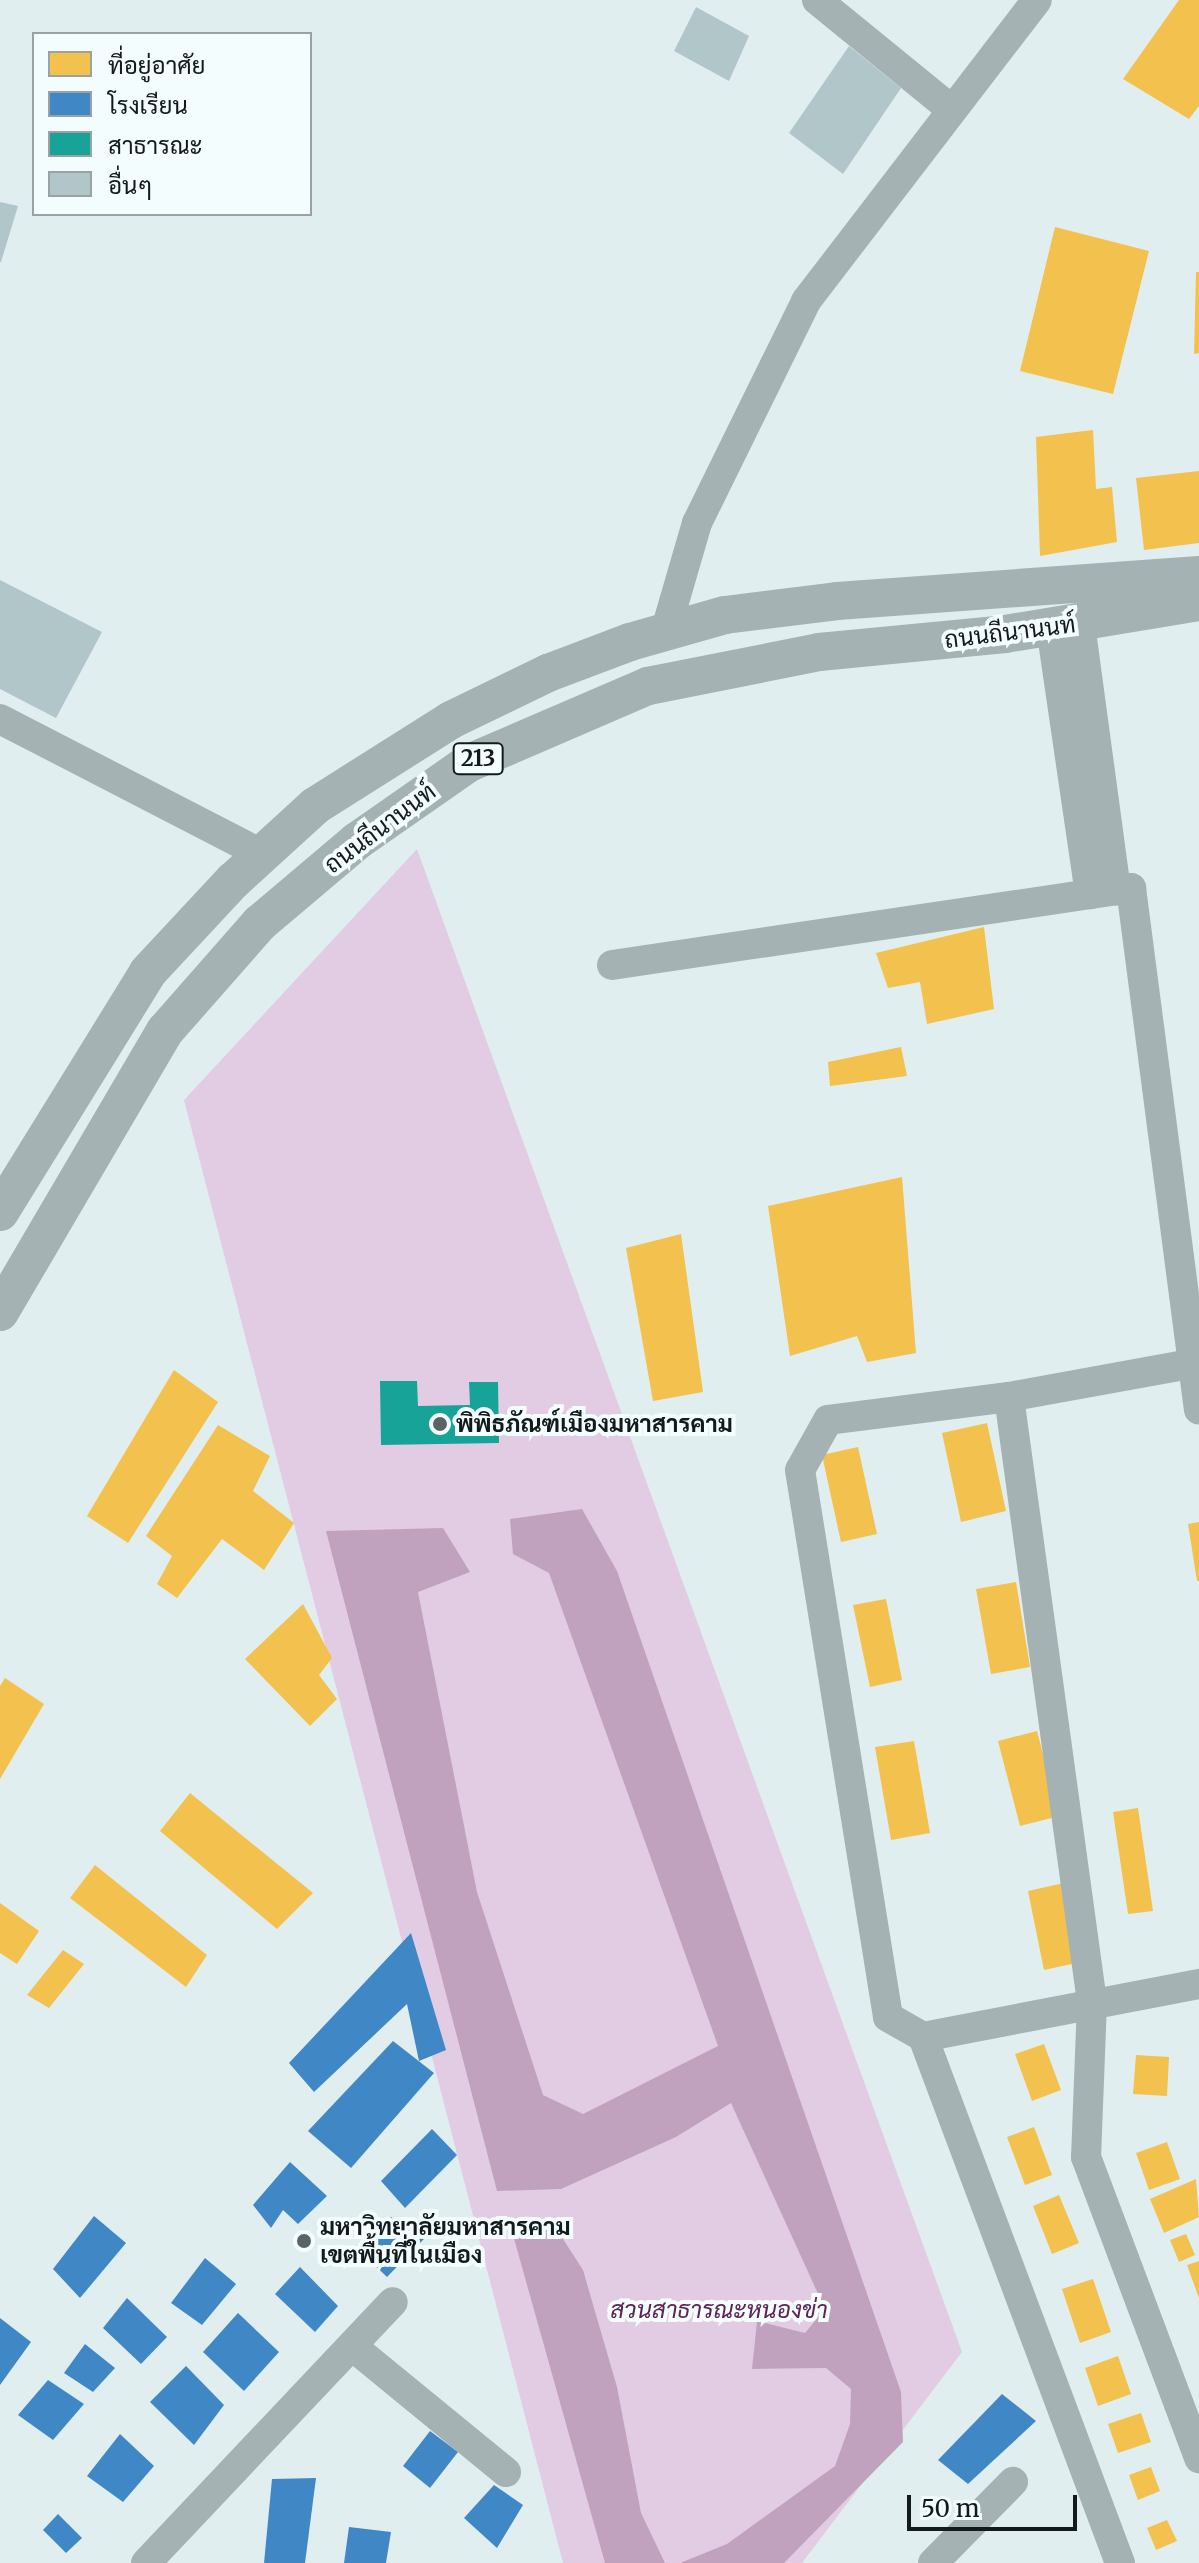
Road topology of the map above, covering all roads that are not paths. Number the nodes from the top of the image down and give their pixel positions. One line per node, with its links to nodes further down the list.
1 (817, 0): 3 (street)
2 (1037, 0): 3 (street)
3 (952, 110): 8 (street)
4 (1199, 575): 5 (main road, ถนนถีนานนท์ / 213)
5 (1000, 589): 8 (main road, ถนนถีนานนท์ / 213); 9 (main road)
6 (1199, 602): 7 (main road, ถนนถีนานนท์ / 213)
7 (1066, 626): 9 (main road, ถนนถีนานนท์ / 213); 12 (street)
8 (665, 633): 11 (main road, ถนนถีนานนท์ / 213)
9 (1005, 634): 15 (main road, ถนนถีนานนท์ / 213)
10 (0, 719): 11 (street)
11 (262, 854): 14 (main road, ถนนถีนานนท์ / 213)
12 (1103, 892): 13 (street); 16 (street)
13 (612, 965)
14 (4, 1198)
15 (0, 1312)
16 (1190, 1364): 17 (street); 18 (street)
17 (1009, 1397): 20 (street); 21 (street)
18 (1199, 1410)
19 (1199, 1984): 20 (street)
20 (1092, 2002): 21 (street); 24 (street)
21 (923, 2037): 29 (street)
22 (393, 2302): 23 (street)
23 (352, 2346): 25 (street); 27 (street)
24 (1199, 2458)
25 (506, 2472)
26 (1013, 2482): 28 (street)
27 (146, 2563)
28 (933, 2563)
29 (1120, 2563)

